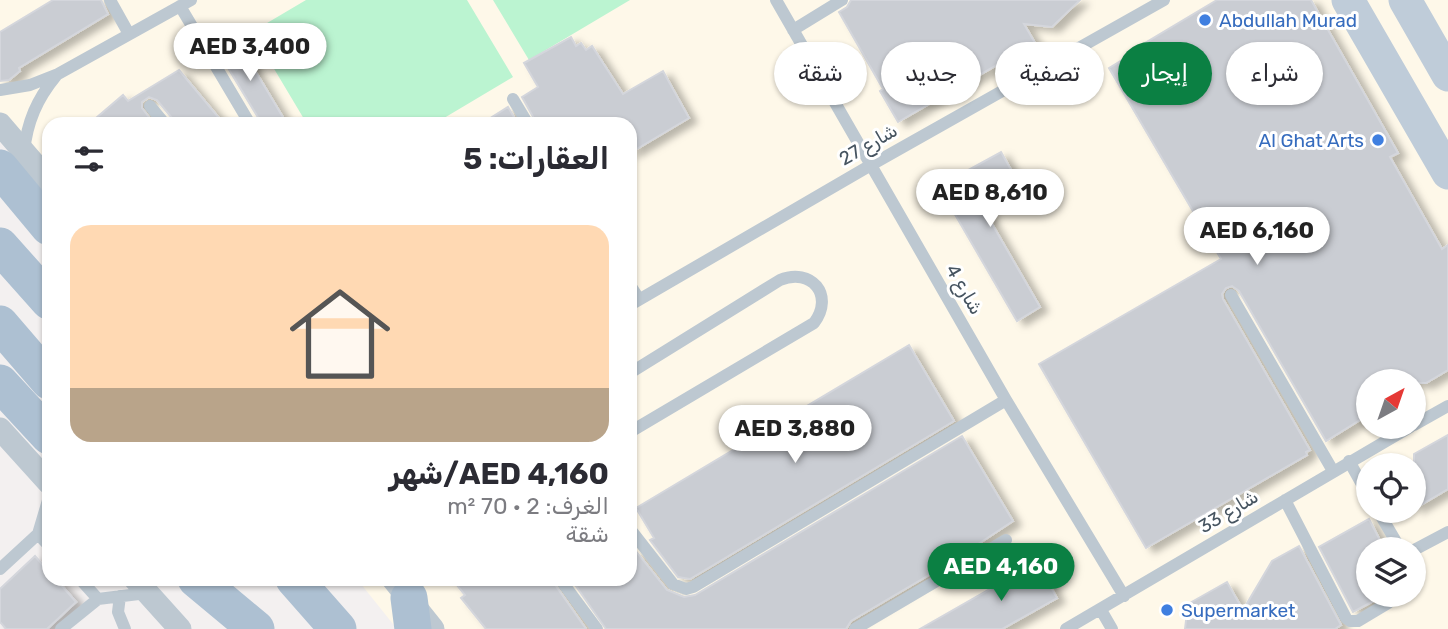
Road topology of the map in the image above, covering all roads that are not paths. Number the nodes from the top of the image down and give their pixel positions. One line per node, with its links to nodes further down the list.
1 (110, 0): 9 (lane)
2 (776, 0): 8 (lane, شارع 4)
3 (842, 0): 8 (lane)
4 (1164, 0): 20 (lane, شارع 27)
5 (1348, 0): 21 (street)
6 (1405, 0): 11 (street)
7 (186, 3): 9 (lane); 16 (lane)
8 (793, 30): 20 (lane, شارع 4)
9 (128, 34): 10 (lane)
10 (58, 74): 12 (lane); 19 (lane)
11 (1448, 75)
12 (0, 90)
13 (513, 99): 17 (lane)
14 (150, 106): 15 (lane)
15 (160, 117)
16 (246, 117)
17 (524, 117)
18 (0, 124): 19 (street)
19 (12, 160): 22 (street); 23 (main road)
20 (871, 165): 27 (lane, شارع 27); 32 (lane, شارع 4)
21 (1448, 173)
22 (42, 177)
23 (42, 214)
24 (0, 246): 25 (main road)
25 (42, 294)
26 (1231, 295): 40 (lane)
27 (637, 301)
28 (0, 324): 30 (main road)
29 (637, 369): 36 (lane)
30 (42, 373)
31 (0, 383): 35 (main road)
32 (1006, 400): 48 (lane); 59 (lane, شارع 4)
33 (1448, 406): 34 (lane, شارع 33)
34 (1426, 418)
35 (42, 428)
36 (637, 428)
37 (0, 429): 42 (street)
38 (1389, 439): 39 (lane, شارع 33)
39 (1349, 461): 40 (lane, شارع 33); 41 (lane)
40 (1333, 471): 43 (lane, شارع 33)
41 (1356, 474)
42 (42, 476)
43 (1284, 500): 59 (lane, شارع 33); 62 (lane)
44 (42, 521): 46 (lane)
45 (1448, 532): 50 (lane)
46 (38, 534): 47 (lane); 51 (lane)
47 (42, 538)
48 (637, 538)
49 (1006, 540): 71 (lane)
50 (1426, 544)
51 (0, 569)
52 (86, 586): 60 (lane)
53 (205, 586): 68 (main road)
54 (225, 586): 68 (main road)
55 (300, 586): 64 (main road)
56 (311, 586): 64 (main road)
57 (566, 586): 70 (lane)
58 (134, 589): 60 (lane); 66 (lane); 67 (street)
59 (1124, 596): 63 (lane, شارع 33)
60 (97, 599): 65 (lane)
61 (405, 602): 69 (street)
62 (1381, 607)
63 (1101, 610): 72 (lane, شارع 33); 73 (lane)
64 (332, 622)
65 (61, 629)
66 (125, 629)
67 (180, 629)
68 (259, 629)
69 (433, 629)
70 (597, 629)
71 (855, 629)
72 (1066, 629)
73 (1112, 629)

